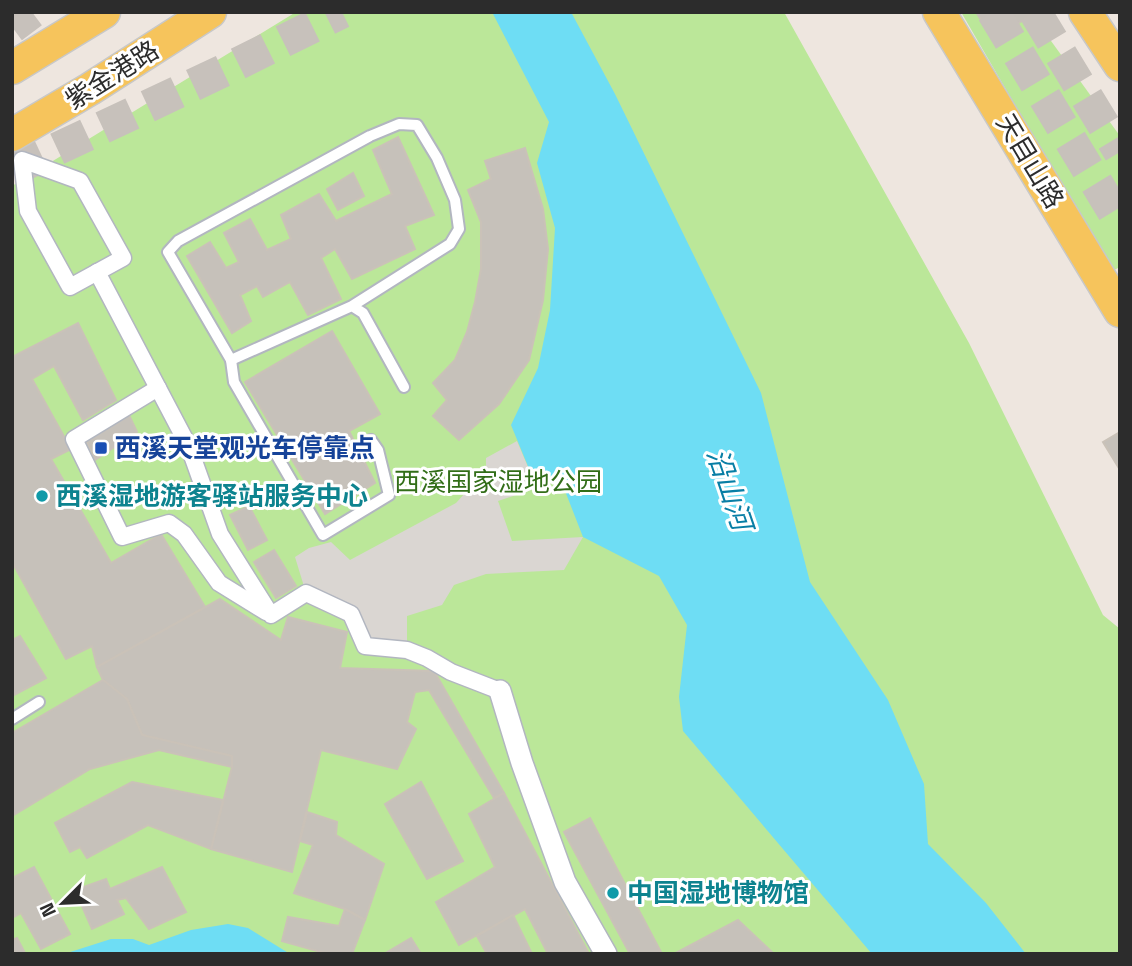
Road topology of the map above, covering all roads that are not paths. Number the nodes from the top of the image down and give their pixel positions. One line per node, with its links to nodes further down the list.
1 (104, 12): 6 (main road)
2 (210, 12): 7 (main road, 紫金港路)
3 (939, 12): 10 (main road, 天目山路)
4 (1085, 12): 5 (main road)
5 (1120, 65)
6 (12, 68)
7 (12, 135)
8 (97, 272): 8 (street); 13 (street)
9 (352, 306): 11 (lane); 11 (lane); 12 (lane)
10 (1120, 311)
11 (231, 360): 14 (lane)
12 (404, 387)
13 (158, 388): 15 (street); 15 (street)
14 (371, 440)
15 (271, 615): 16 (street)
16 (500, 691): 19 (street)
17 (39, 702): 18 (lane)
18 (12, 719)
19 (606, 954)

